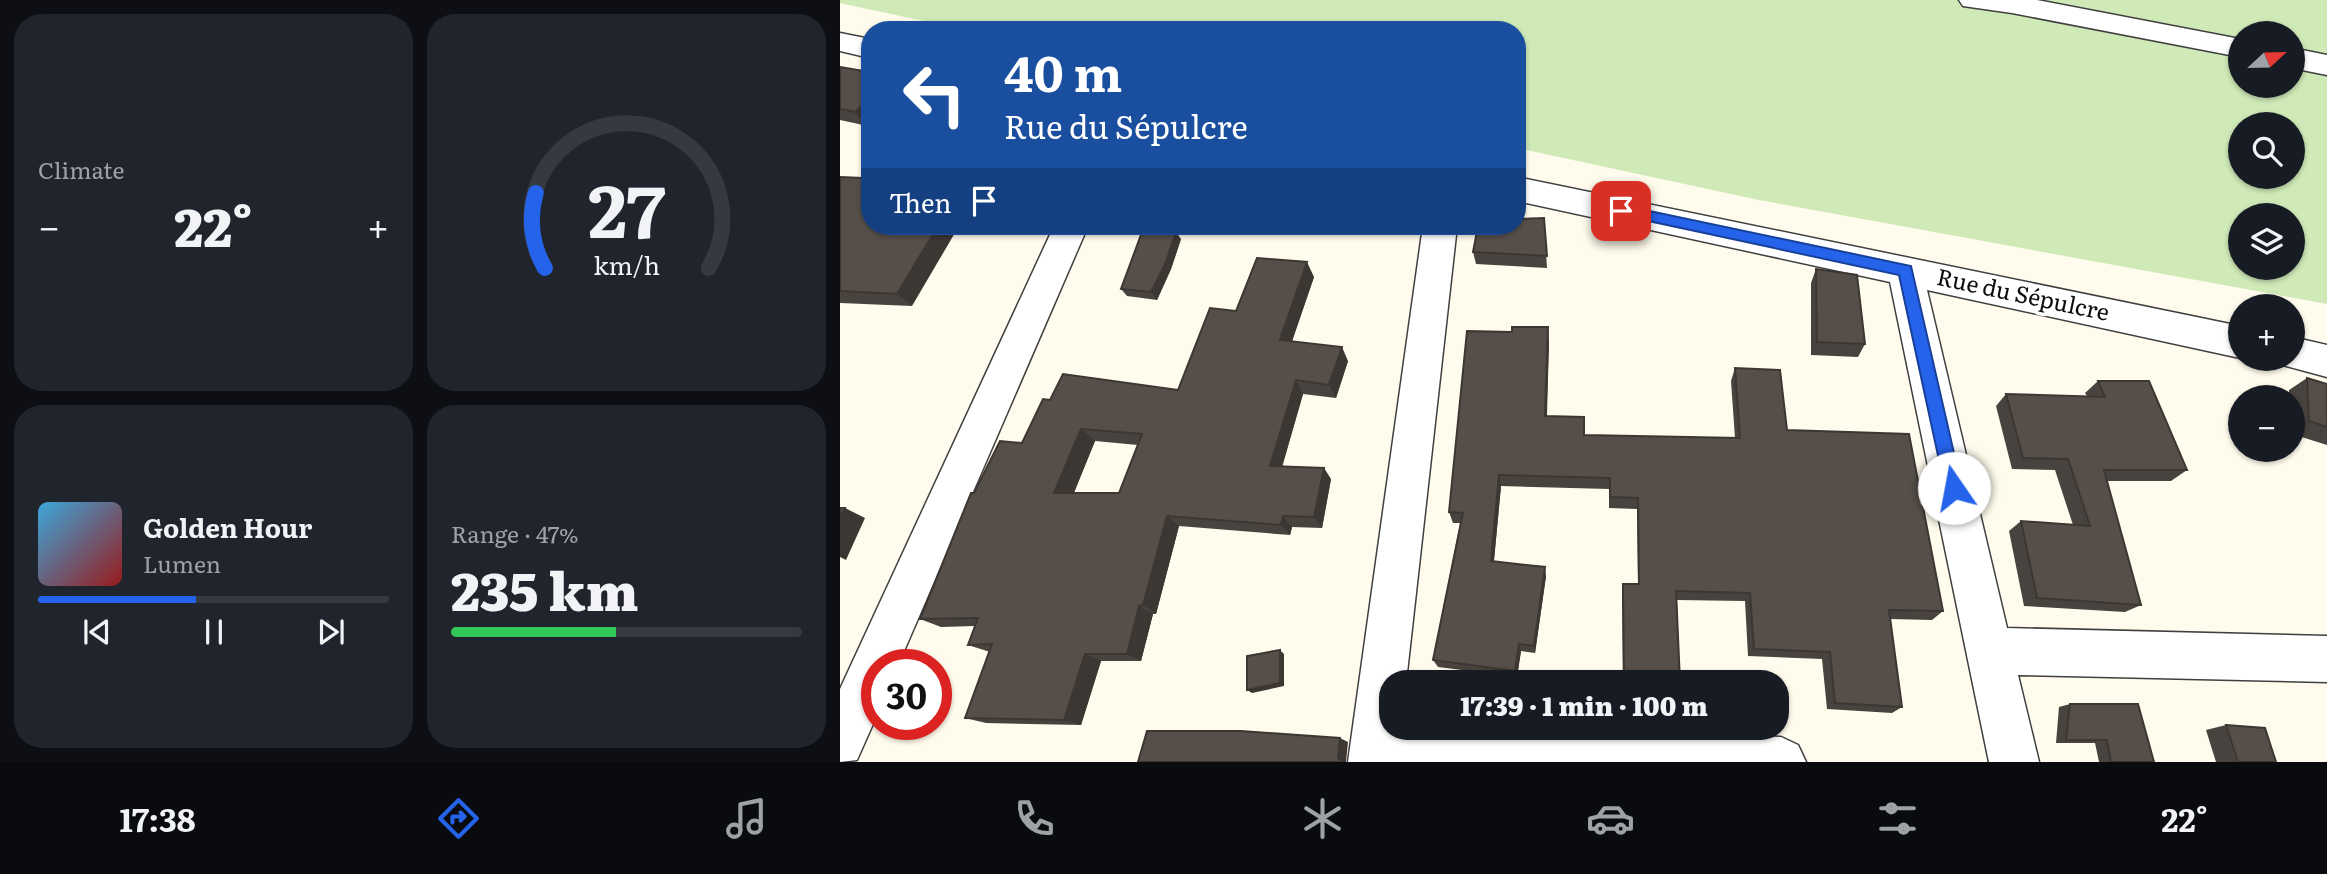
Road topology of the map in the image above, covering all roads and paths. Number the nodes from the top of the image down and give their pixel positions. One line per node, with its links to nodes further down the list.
1 (1973, 0): 2 (street)
2 (2228, 46)
3 (2305, 61): 4 (street)
4 (2327, 65)
5 (1526, 191): 8 (street, Rue du Sépulcre)
6 (1067, 235): 14 (street)
7 (1439, 235): 15 (street)
8 (1905, 270): 9 (street, Rue du Sépulcre); 12 (street)
9 (2228, 339)
10 (2305, 356): 11 (street)
11 (2327, 360)
12 (1990, 651): 13 (street); 17 (street)
13 (2327, 659)
14 (840, 743)
15 (1374, 753): 16 (street)
16 (1781, 762)
17 (2014, 762)

